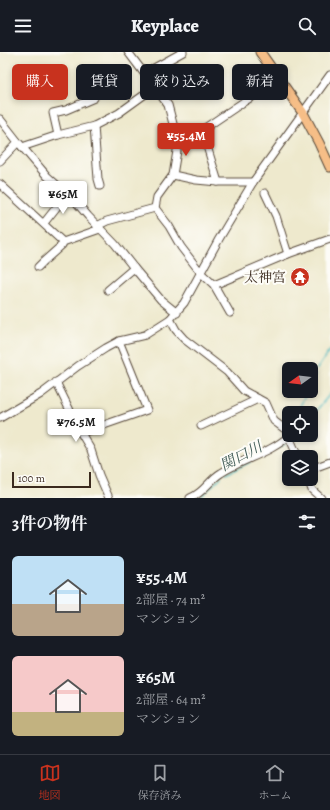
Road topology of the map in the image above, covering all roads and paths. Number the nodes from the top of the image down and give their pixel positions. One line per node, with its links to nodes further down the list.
1 (128, 52): 6 (street)
2 (183, 52): 4 (street)
3 (260, 52): 5 (main road)
4 (161, 64)
5 (268, 64)
6 (140, 67)
7 (330, 75): 13 (street)
8 (288, 93): 13 (main road)
9 (140, 98): 15 (street)
10 (89, 100): 17 (street)
11 (164, 100): 18 (street)
12 (247, 100): 16 (street)
13 (303, 113): 21 (main road); 24 (street)
14 (0, 119): 19 (street)
15 (94, 126): 17 (street); 26 (street)
16 (202, 130): 18 (street); 23 (street)
17 (58, 135): 19 (street)
18 (177, 139): 22 (street)
19 (20, 144): 20 (street); 28 (street)
20 (0, 161)
21 (330, 167)
22 (173, 175): 23 (street); 29 (street)
23 (218, 182): 24 (street)
24 (253, 182): 37 (street)
25 (0, 184): 30 (street)
26 (100, 186)
27 (265, 193): 34 (street)
28 (67, 194): 30 (street); 31 (street)
29 (155, 208): 31 (street); 37 (street)
30 (44, 223): 33 (street)
31 (99, 227): 33 (street); 36 (street)
32 (330, 239): 34 (street)
33 (63, 242): 35 (street)
34 (288, 254): 38 (street)
35 (38, 267)
36 (134, 268): 39 (street); 40 (street)
37 (201, 273): 38 (street); 40 (street)
38 (214, 285): 41 (street)
39 (108, 290)
40 (177, 313): 42 (street)
41 (230, 313)
42 (170, 319): 43 (street); 45 (street)
43 (119, 341): 44 (street); 49 (street)
44 (56, 382): 46 (street); 49 (street)
45 (258, 399): 47 (street); 48 (street)
46 (0, 418)
47 (201, 426)
48 (282, 427)
49 (81, 434): 54 (street)
50 (284, 442): 55 (street)
51 (330, 462): 52 (street)
52 (318, 466)
53 (311, 486): 56 (street)
54 (109, 498)
55 (190, 498)
56 (321, 498)

